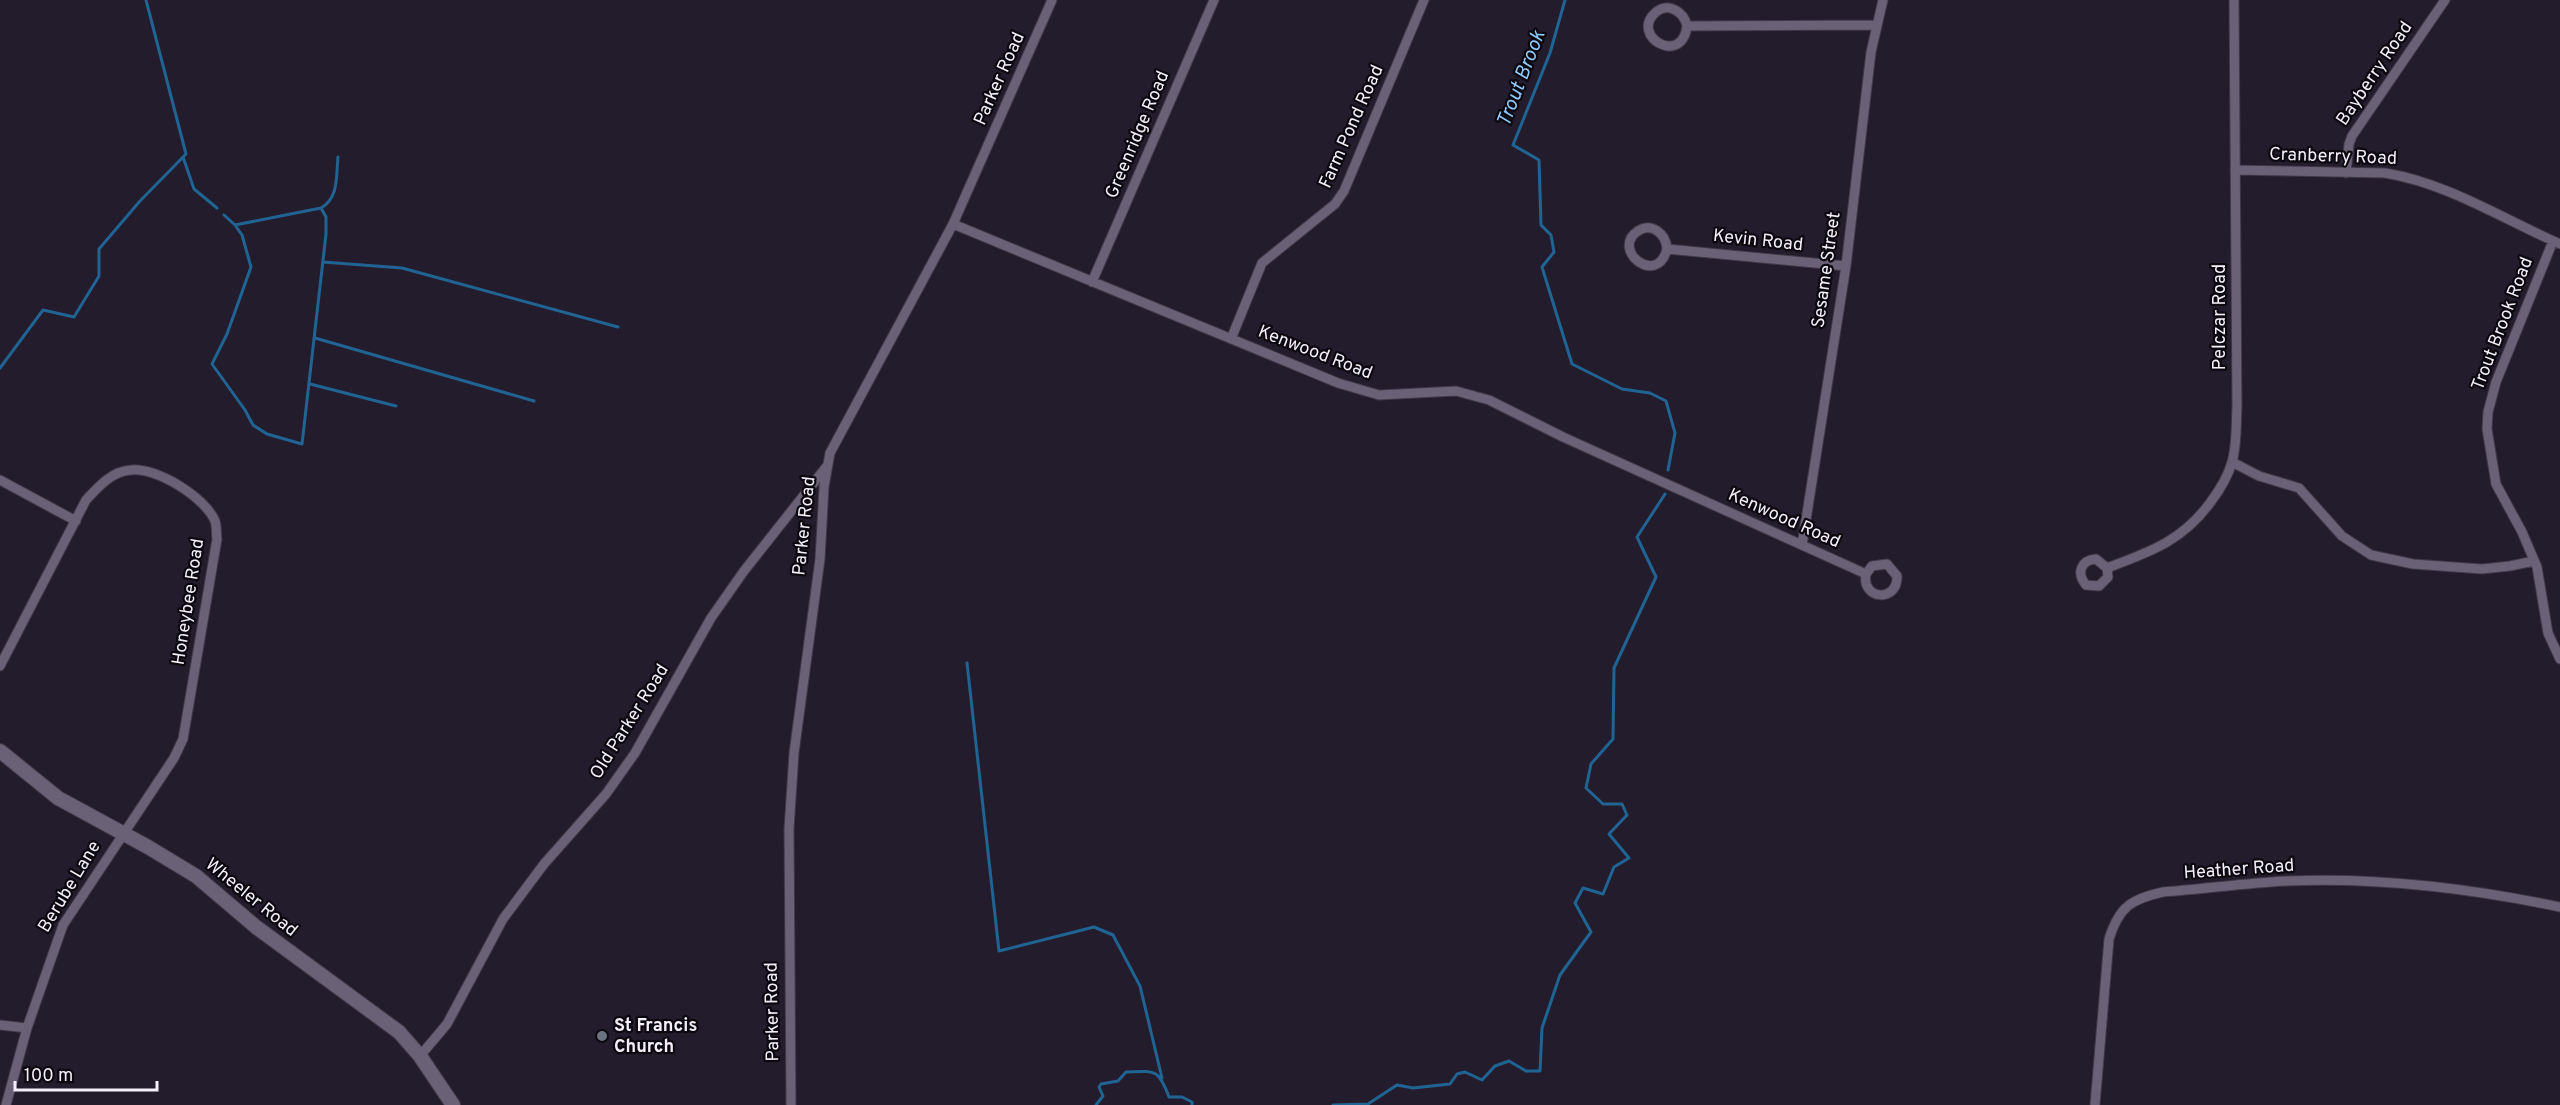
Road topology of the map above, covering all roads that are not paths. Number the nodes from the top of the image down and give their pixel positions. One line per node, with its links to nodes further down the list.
1 (1052, 0): 11 (street, Parker Road)
2 (1214, 0): 15 (street, Greenridge Road)
3 (1424, 0): 16 (street, Farm Pond Road)
4 (1883, 0): 7 (street, Sesame Street)
5 (2234, 0): 9 (street, Pelczar Road)
6 (2445, 0): 10 (street, Bayberry Road)
7 (1876, 25): 8 (street); 14 (street, Sesame Street)
8 (1687, 26): 8 (street)
9 (2235, 170): 10 (street, Cranberry Road); 17 (street, Pelczar Road)
10 (2346, 172): 12 (street, Cranberry Road)
11 (953, 224): 15 (street, Kenwood Road); 18 (street, Parker Road)
12 (2557, 242): 22 (street, Trout Brook Road)
13 (1667, 249): 13 (street); 14 (street, Kevin Road)
14 (1846, 266): 21 (street, Sesame Street)
15 (1092, 282): 16 (street, Kenwood Road)
16 (1231, 339): 21 (street, Kenwood Road)
17 (2232, 462): 22 (street); 23 (street, Pelczar Road)
18 (828, 464): 32 (street, Old Parker Road); 35 (street, Parker Road)
19 (0, 480): 20 (street)
20 (76, 520): 26 (street, Honeybee Road); 28 (street, Honeybee Road)
21 (1802, 545): 24 (street, Kenwood Road)
22 (2534, 561): 25 (street, Trout Brook Road)
23 (2107, 568)
24 (1866, 574)
25 (2560, 658)
26 (0, 666)
27 (0, 751): 28 (street, Wheeler Road)
28 (122, 833): 31 (street, Berube Lane); 32 (street, Wheeler Road)
29 (2560, 907): 36 (street, Heather Road)
30 (0, 1025): 31 (street)
31 (27, 1028): 33 (street, Berube Lane)
32 (420, 1056): 34 (street, Wheeler Road)
33 (6, 1105)
34 (453, 1105)
35 (791, 1105)
36 (2095, 1105)

